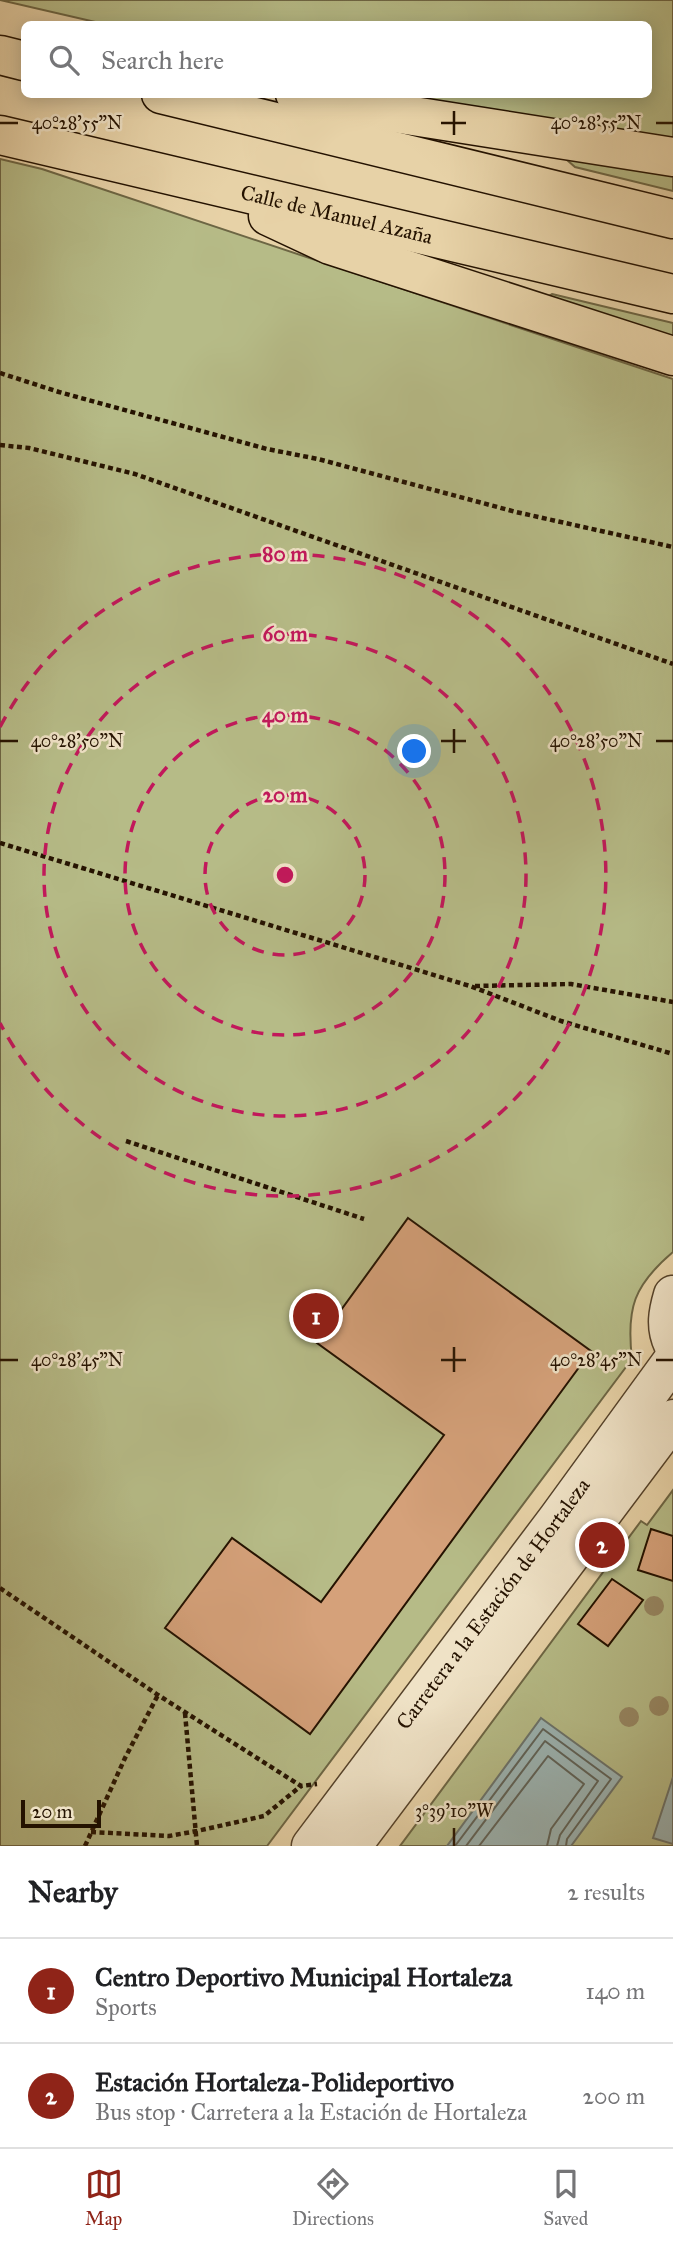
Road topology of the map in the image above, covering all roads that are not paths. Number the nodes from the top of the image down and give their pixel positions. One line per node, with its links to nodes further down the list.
1 (0, 39): 2 (highway)
2 (21, 43)
3 (0, 55): 4 (highway)
4 (21, 60)
5 (176, 98): 10 (highway)
6 (316, 98): 8 (highway)
7 (0, 135): 9 (highway, Calle de Manuel Azaña)
8 (673, 157)
9 (193, 182): 11 (highway, Calle de Manuel Azaña); 12 (highway)
10 (673, 219)
11 (673, 294)
12 (673, 356)
13 (673, 1295): 14 (street)
14 (673, 1344)
15 (673, 1360): 17 (street, Carretera a la Estación de Hortaleza)
16 (673, 1419): 18 (street, Carretera a la Estación de Hortaleza)
17 (311, 1846)
18 (352, 1846)

